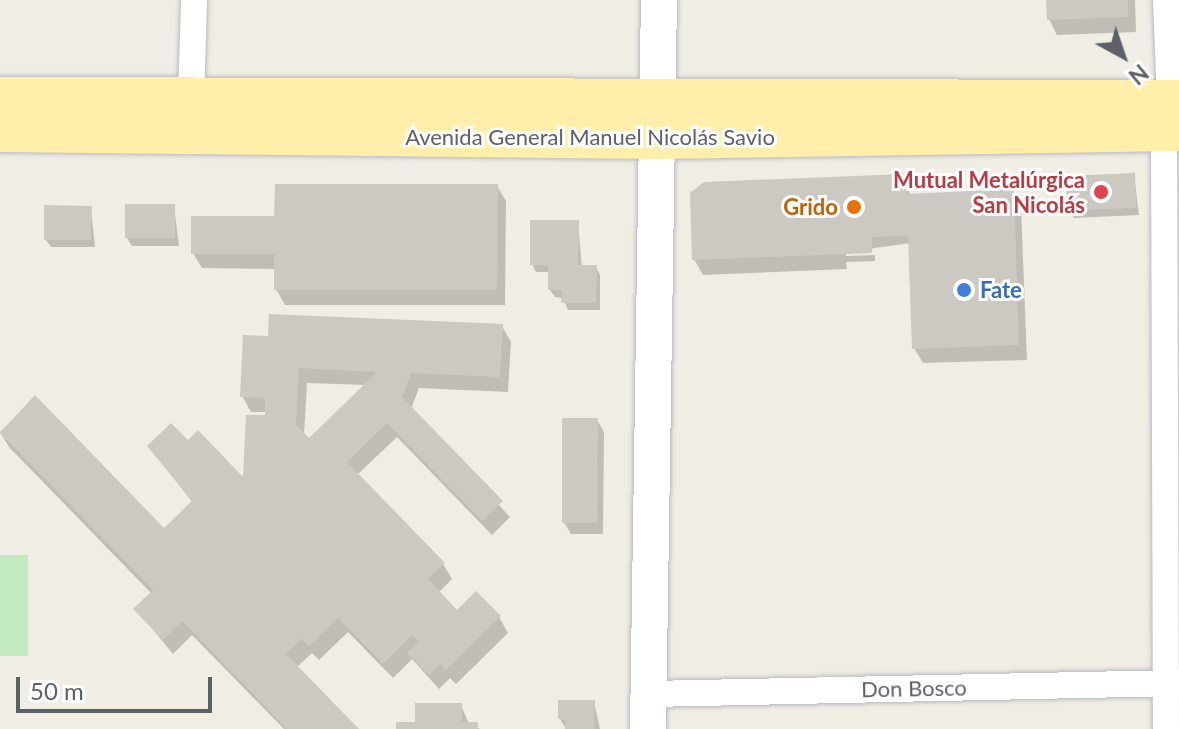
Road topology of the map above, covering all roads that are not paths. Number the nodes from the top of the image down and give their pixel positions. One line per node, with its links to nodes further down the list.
1 (194, 0): 6 (street)
2 (659, 0): 4 (main road)
3 (1166, 0): 7 (street)
4 (657, 96): 6 (main road, Avenida General Manuel Nicolás Savio); 7 (main road, Avenida General Manuel Nicolás Savio); 9 (main road)
5 (0, 97): 6 (main road, Avenida General Manuel Nicolás Savio)
6 (191, 98)
7 (1173, 116): 9 (main road, Avenida General Manuel Nicolás Savio); 10 (street)
8 (0, 132): 9 (main road, Avenida General Manuel Nicolás Savio)
9 (656, 139): 11 (main road)
10 (1173, 683): 11 (street, Don Bosco); 13 (street)
11 (649, 694): 12 (main road)
12 (648, 729)
13 (1166, 729)

